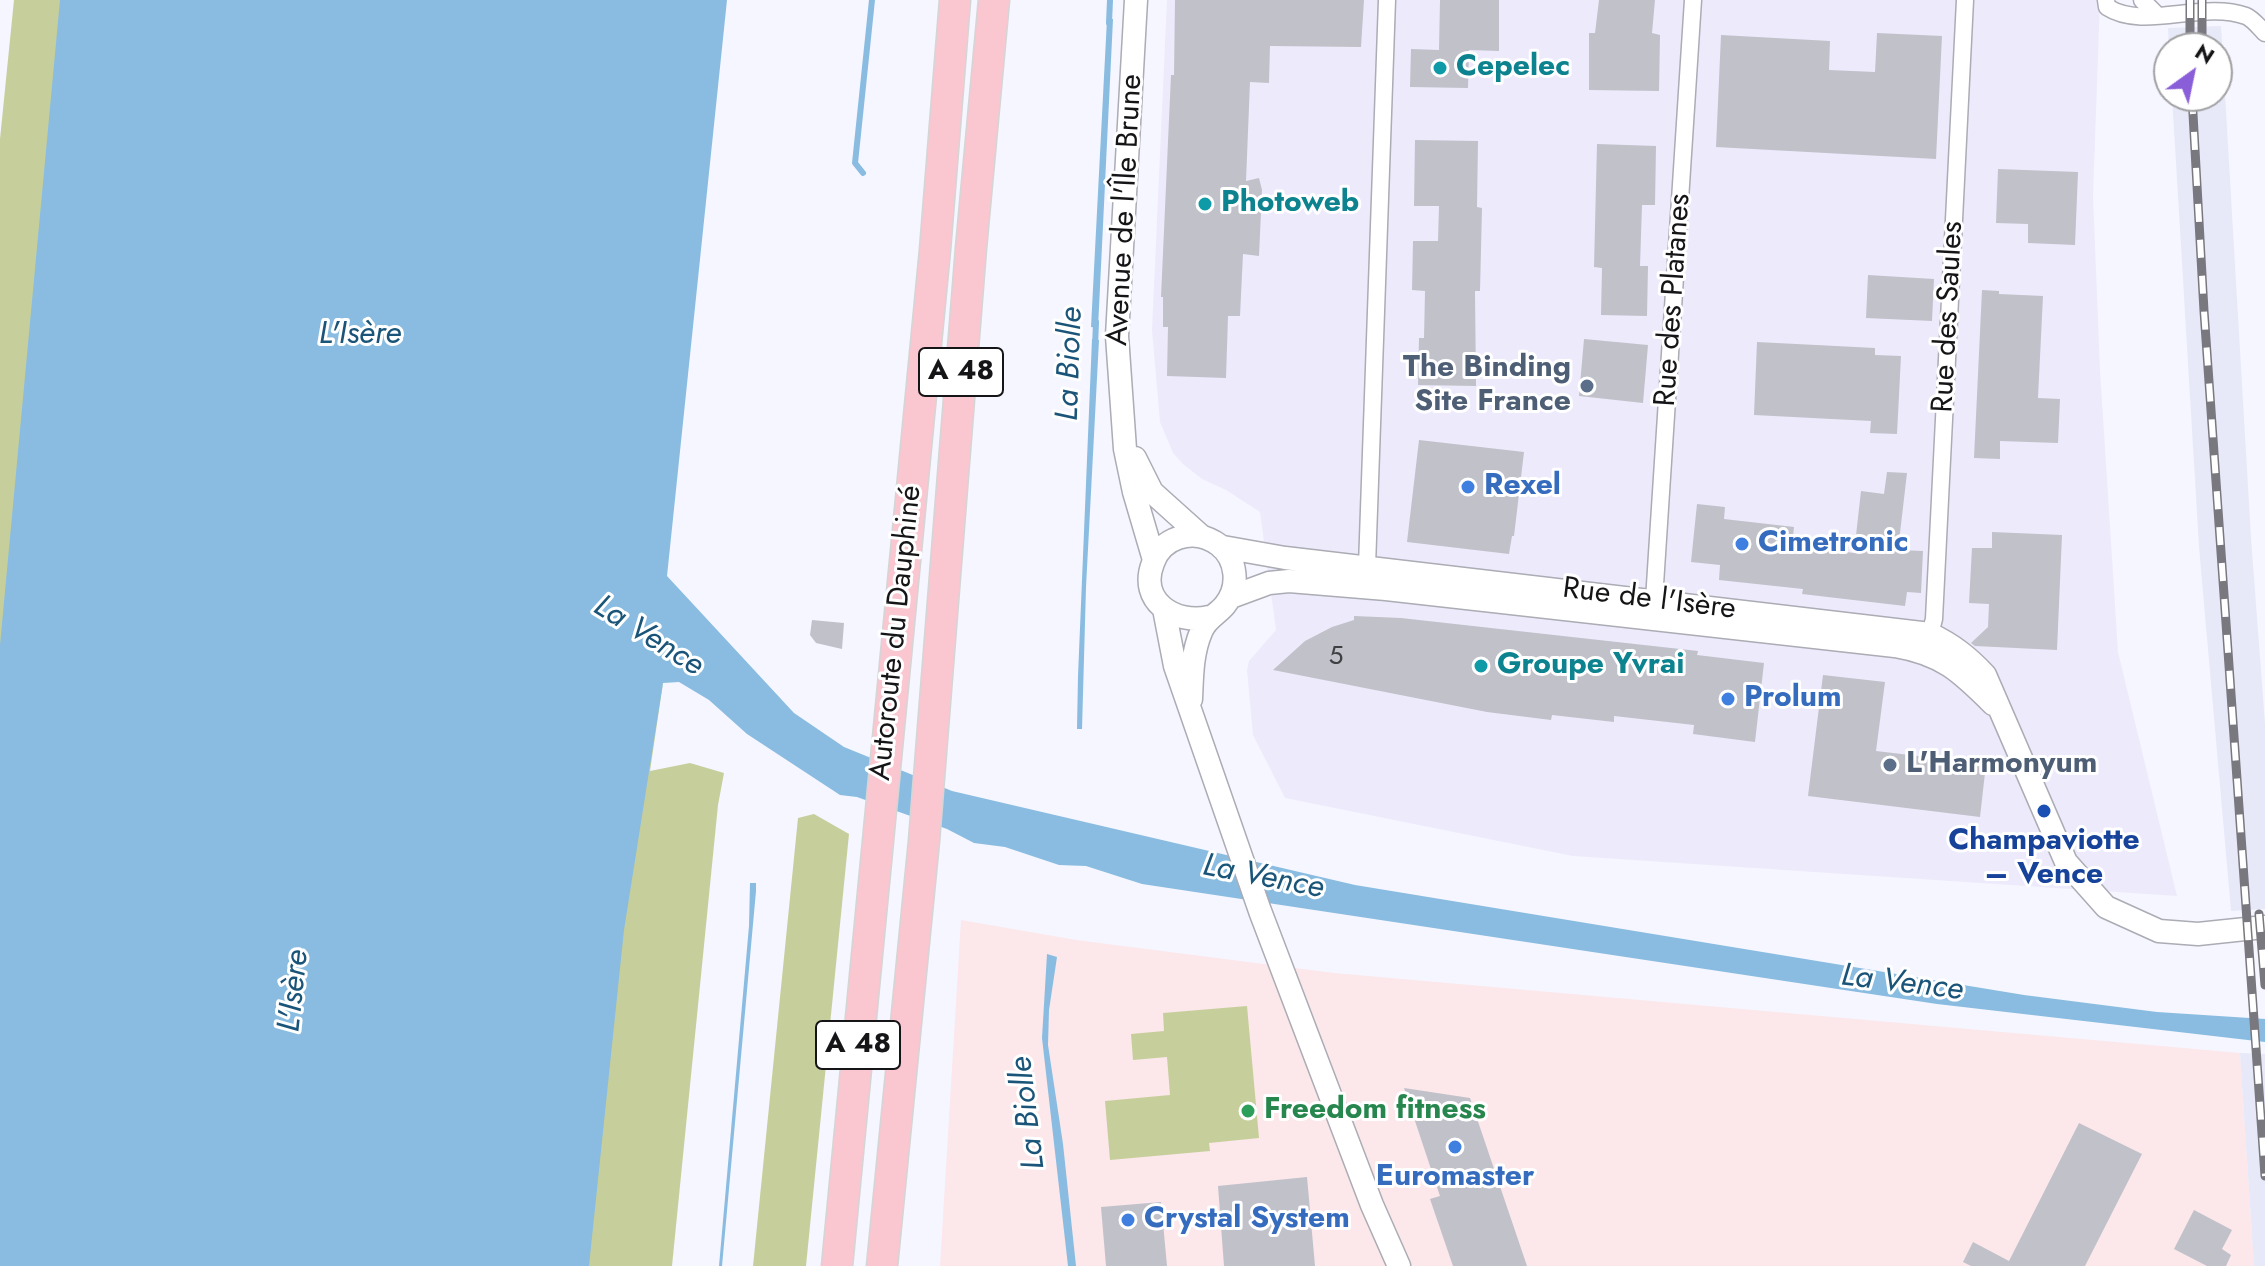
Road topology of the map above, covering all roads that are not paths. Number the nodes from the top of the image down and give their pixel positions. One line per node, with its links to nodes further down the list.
1 (955, 0): 26 (highway, Autoroute du Dauphiné / A 48)
2 (994, 0): 27 (highway, Autoroute du Dauphiné / A 48)
3 (1136, 0): 11 (street, Avenue de l'Île Brune)
4 (1387, 0): 15 (street)
5 (1693, 0): 17 (street, Rue des Platanes)
6 (1965, 0): 20 (street, Rue des Saules)
7 (2106, 0): 9 (street)
8 (2142, 0): 9 (street)
9 (2157, 15): 10 (street)
10 (2265, 33)
11 (1123, 419): 12 (street, Avenue de l'Île Brune); 14 (street, Avenue de l'Île Brune)
12 (1201, 536): 13 (street); 14 (street)
13 (1223, 547): 15 (street, Rue de l'Isère); 16 (street)
14 (1154, 560): 18 (street)
15 (1366, 576): 16 (street, Rue de l'Isère); 17 (street, Rue de l'Isère); 21 (street, Rue de l'Isère)
16 (1231, 597): 19 (street)
17 (1654, 600): 20 (street, Rue de l'Isère)
18 (1164, 609): 19 (street); 22 (street)
19 (1209, 617): 22 (street)
20 (1930, 634): 21 (street); 23 (street, Rue de l'Isère)
21 (1908, 648): 23 (street, Rue de l'Isère)
22 (1191, 708): 25 (street)
23 (2001, 712): 24 (street, Rue de l'Isère)
24 (2265, 927)
25 (1372, 1205): 28 (street); 29 (street)
26 (837, 1266)
27 (882, 1266)
28 (1384, 1266)
29 (1399, 1266)

